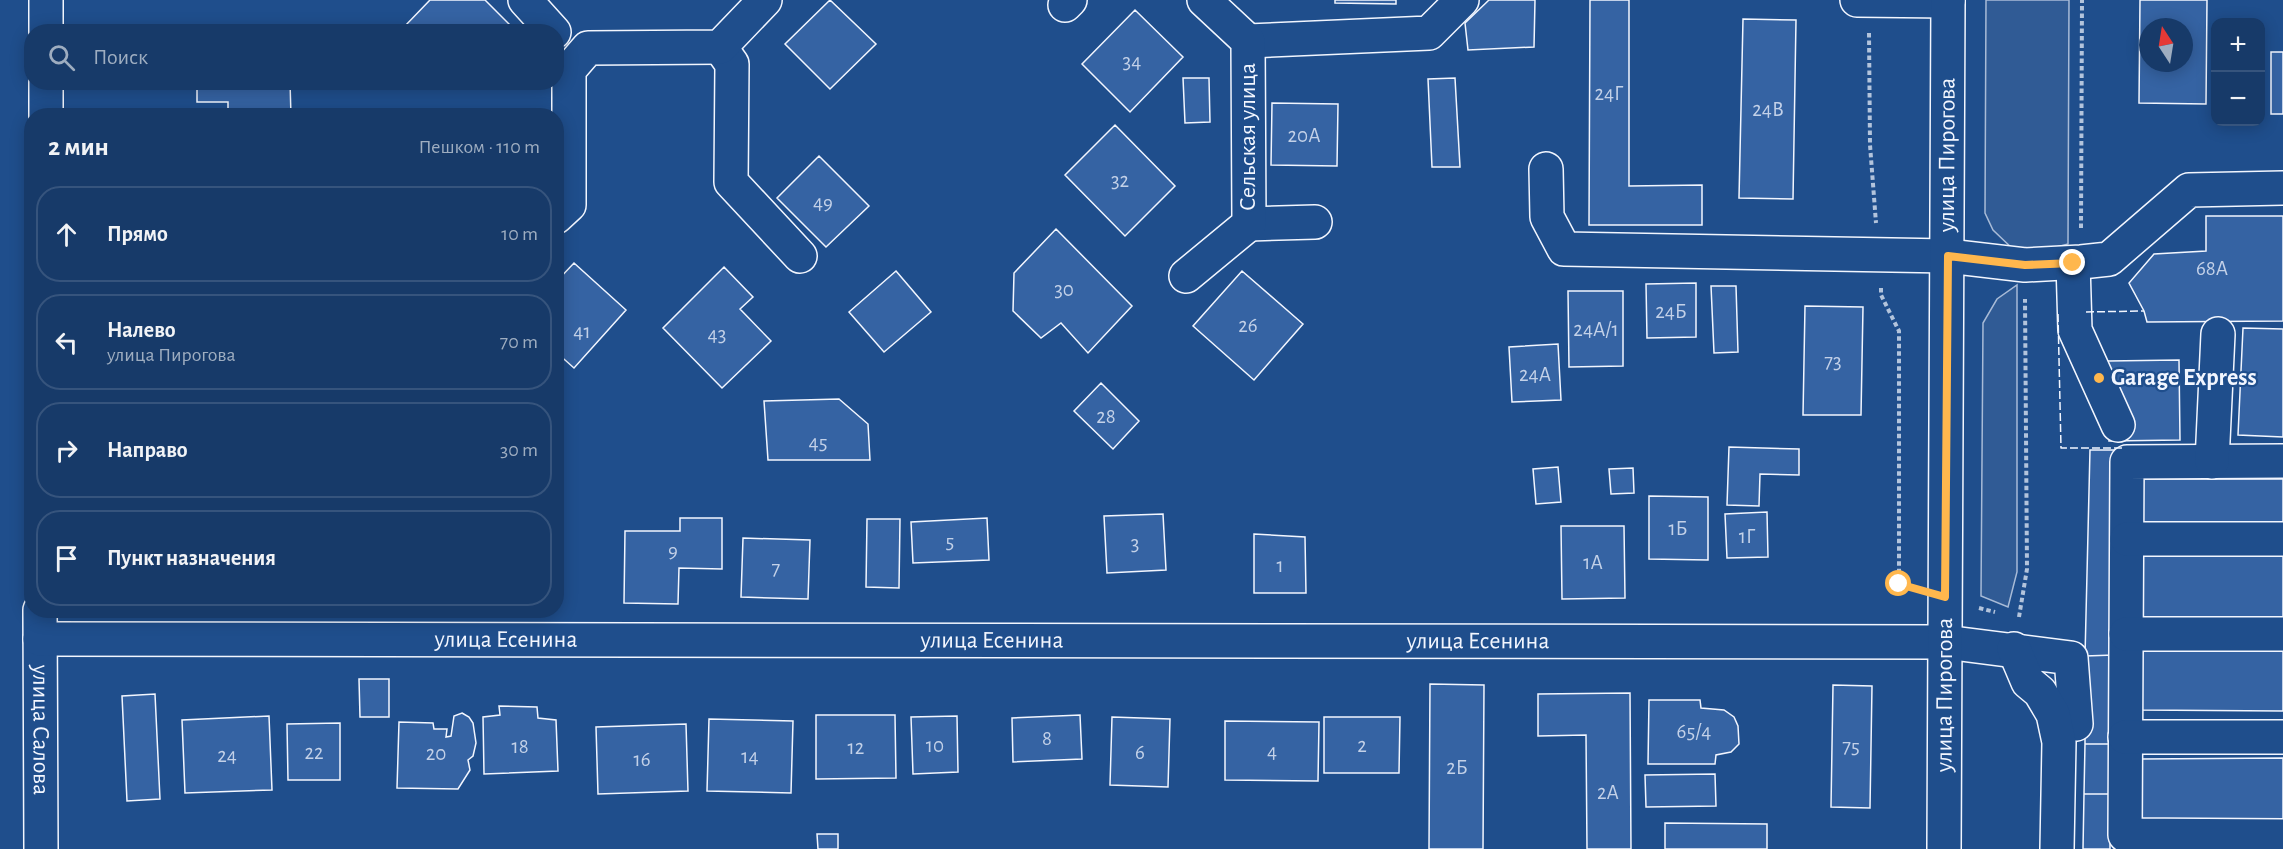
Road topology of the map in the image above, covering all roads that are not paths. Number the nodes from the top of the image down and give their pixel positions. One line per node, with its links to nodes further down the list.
1 (46, 0): 8 (street)
2 (525, 0): 9 (street)
3 (765, 0): 13 (street)
4 (1204, 0): 11 (street, Сельская улица)
5 (1462, 0): 11 (street, Сельская улица)
6 (1863, 1): 7 (street)
7 (1947, 1): 22 (street, улица Пирогова)
8 (46, 24)
9 (547, 24)
10 (564, 41): 13 (street)
11 (1248, 41): 20 (street, Сельская улица)
12 (564, 46): 18 (street)
13 (720, 47): 21 (street)
14 (46, 90): 15 (street)
15 (46, 108)
16 (1546, 169): 22 (street)
17 (2283, 188): 23 (street)
18 (564, 210)
19 (1315, 222): 20 (street)
20 (1248, 225): 24 (street, Сельская улица)
21 (800, 256)
22 (1948, 256): 23 (street); 34 (street, улица Пирогова)
23 (2077, 263): 26 (street)
24 (1186, 276)
25 (2218, 334): 28 (street)
26 (2118, 425)
27 (2283, 461): 28 (street)
28 (2212, 462): 30 (street)
29 (2283, 538): 30 (street)
30 (2127, 539): 32 (street)
31 (40, 625): 34 (street, улица Есенина); 40 (street, улица Салова)
32 (2126, 634): 33 (street); 37 (street)
33 (2283, 634)
34 (1945, 642): 35 (street, улица Есенина); 41 (street, улица Пирогова)
35 (2014, 649): 36 (street, улица Есенина); 42 (street)
36 (2076, 724)
37 (2126, 737): 38 (street); 39 (street)
38 (2283, 737)
39 (2283, 836)
40 (41, 849)
41 (1944, 849)
42 (2057, 849)

